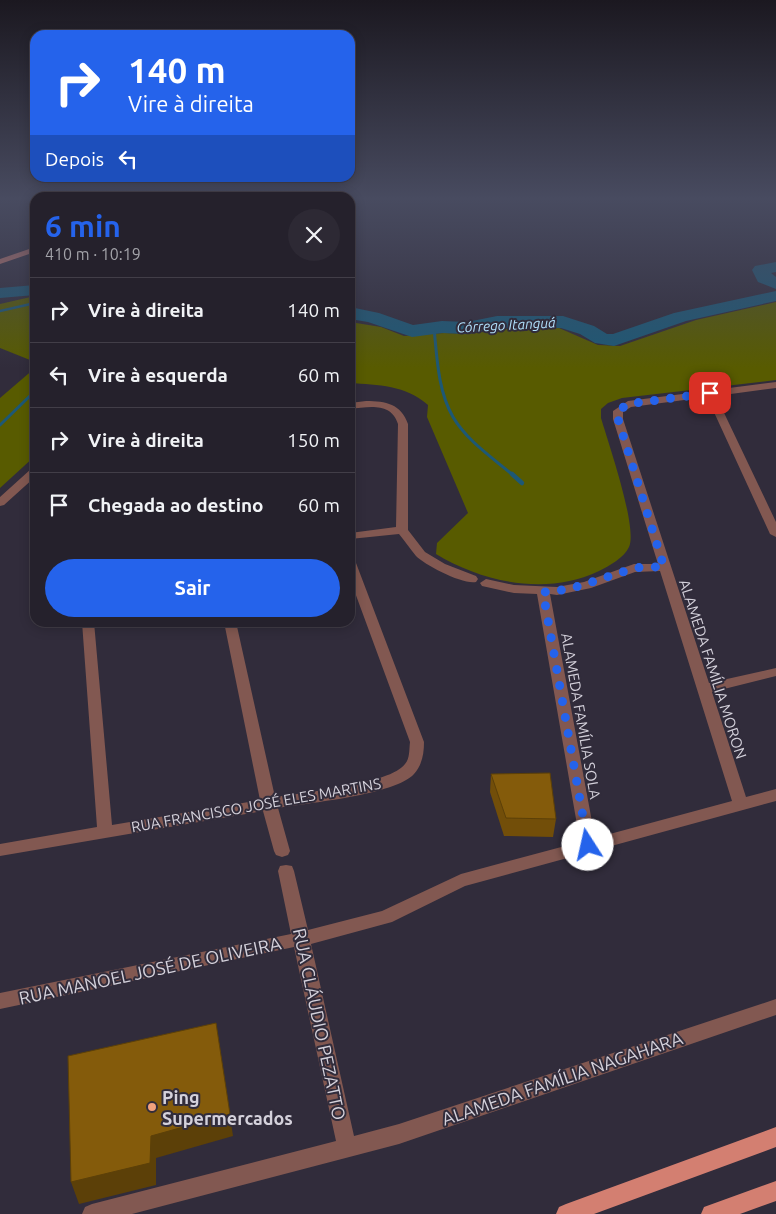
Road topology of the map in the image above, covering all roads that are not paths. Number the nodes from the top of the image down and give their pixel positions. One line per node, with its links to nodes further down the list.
1 (20, 255): 2 (main road)
2 (0, 262)
3 (776, 385): 4 (street, ALAMEDA FAMÍLIA MORON)
4 (710, 393): 9 (street); 11 (street, ALAMEDA FAMÍLIA MORON)
5 (355, 406): 8 (street)
6 (30, 476): 7 (street)
7 (0, 503)
8 (402, 530): 10 (street); 13 (street)
9 (776, 534)
10 (355, 535)
11 (664, 567): 15 (street); 19 (street, ALAMEDA FAMÍLIA MORON)
12 (355, 576): 22 (street, RUA FRANCISCO JOSÉ ELES MARTINS)
13 (472, 579)
14 (486, 583): 15 (street)
15 (543, 592): 24 (street, ALAMEDA FAMÍLIA SOLA)
16 (88, 627): 23 (street)
17 (231, 627): 22 (street)
18 (776, 672): 19 (street)
19 (704, 689): 21 (street, ALAMEDA FAMÍLIA MORON)
20 (776, 795): 21 (street, RUA MANOEL JOSÉ DE OLIVEIRA)
21 (741, 804): 24 (street, RUA MANOEL JOSÉ DE OLIVEIRA)
22 (269, 805): 23 (street, RUA FRANCISCO JOSÉ ELES MARTINS); 26 (street)
23 (105, 831): 25 (street, RUA FRANCISCO JOSÉ ELES MARTINS)
24 (588, 845): 28 (street, RUA MANOEL JOSÉ DE OLIVEIRA)
25 (0, 850)
26 (282, 851)
27 (286, 871): 28 (street, RUA CLÁUDIO PEZATTO)
28 (301, 939): 29 (street, RUA MANOEL JOSÉ DE OLIVEIRA); 32 (street, RUA CLÁUDIO PEZATTO)
29 (0, 1001)
30 (776, 1006): 32 (street, ALAMEDA FAMÍLIA NAGAHARA)
31 (776, 1137): 35 (main road)
32 (347, 1147): 34 (street, ALAMEDA FAMÍLIA NAGAHARA)
33 (776, 1191): 36 (main road)
34 (92, 1214)
35 (566, 1214)
36 (711, 1214)

